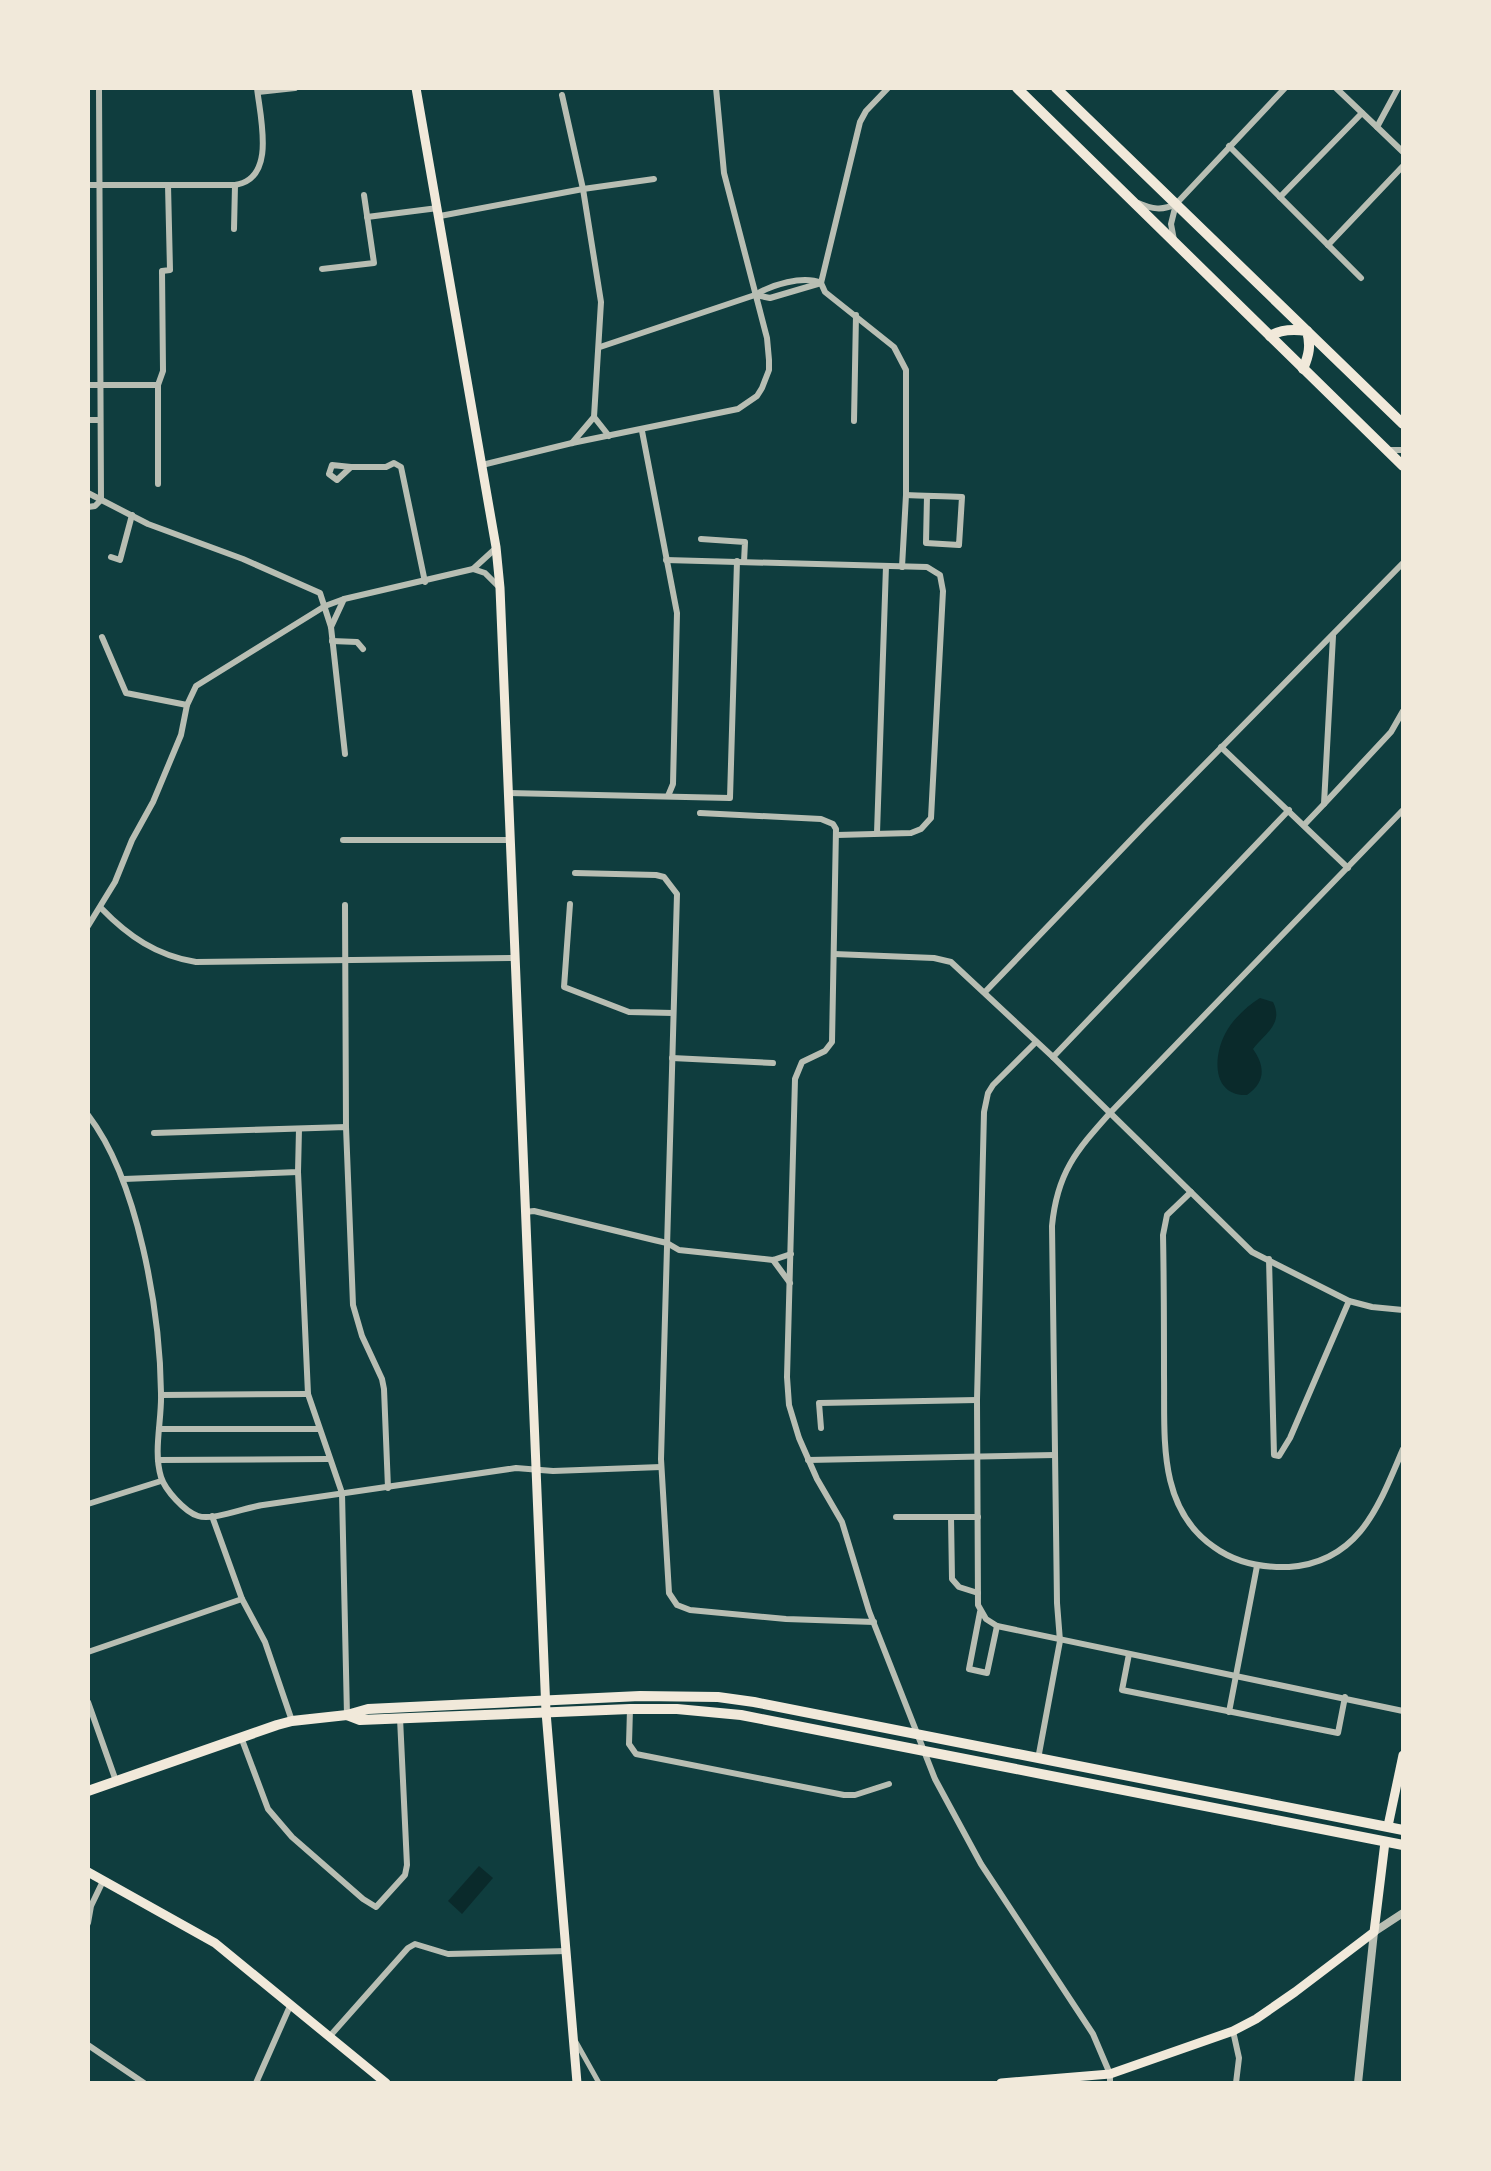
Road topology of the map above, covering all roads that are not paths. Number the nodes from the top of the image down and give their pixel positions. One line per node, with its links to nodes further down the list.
1 (99, 88): 20 (street)
2 (295, 88): 11 (street)
3 (416, 88): 28 (main road)
4 (716, 88): 36 (street)
5 (888, 88): 35 (street)
6 (1017, 88): 26 (main road)
7 (1056, 88): 27 (main road)
8 (1285, 88): 15 (street)
9 (1336, 88): 13 (street)
10 (1398, 88): 14 (street)
11 (257, 90): 22 (street)
12 (562, 95): 23 (street)
13 (1362, 113): 14 (street); 25 (street)
14 (1377, 127): 16 (street)
15 (1229, 146): 25 (street); 27 (street)
16 (1403, 152)
17 (1403, 166): 31 (street)
18 (654, 179): 23 (street)
19 (88, 185): 20 (street)
20 (98, 185): 21 (street); 44 (street)
21 (168, 185): 22 (street); 43 (street)
22 (235, 185): 30 (street)
23 (583, 189): 28 (street); 40 (street)
24 (364, 195): 29 (street)
25 (1280, 197): 31 (street)
26 (1131, 200): 27 (street); 32 (main road)
27 (1176, 204): 32 (street); 38 (main road)
28 (439, 212): 29 (street); 55 (main road)
29 (367, 217): 33 (street)
30 (234, 229)
31 (1328, 245): 34 (street)
32 (1176, 247): 39 (main road)
33 (322, 269)
34 (1361, 278)
35 (821, 283): 36 (street); 37 (street)
36 (755, 295): 40 (street); 50 (street)
37 (856, 315): 49 (street); 60 (street)
38 (1307, 331): 39 (main road); 41 (main road); 48 (main road)
39 (1270, 336): 41 (main road)
40 (600, 347): 45 (street)
41 (1303, 369): 53 (main road)
42 (88, 385): 44 (street)
43 (158, 385): 44 (street); 58 (street)
44 (101, 386): 47 (street)
45 (594, 417): 51 (street); 52 (street)
46 (88, 420): 47 (street)
47 (100, 420): 62 (street)
48 (1401, 420)
49 (854, 421)
50 (642, 431): 51 (street); 68 (street)
51 (609, 436): 52 (street)
52 (572, 443): 55 (street)
53 (1387, 450): 54 (street); 56 (main road)
54 (1403, 450)
55 (482, 465): 66 (main road)
56 (1403, 466)
57 (351, 467): 74 (street)
58 (158, 484)
59 (88, 493): 62 (street)
60 (906, 495): 61 (street); 72 (street)
61 (927, 496): 61 (street)
62 (101, 500): 63 (street); 64 (street)
63 (88, 507)
64 (132, 515): 67 (street); 77 (street)
65 (701, 539): 69 (street)
66 (496, 547): 73 (street); 75 (main road)
67 (111, 557)
68 (666, 560): 69 (street); 88 (street)
69 (740, 562): 71 (street); 88 (street)
70 (1403, 563): 79 (street)
71 (886, 566): 72 (street); 94 (street)
72 (902, 567): 94 (street)
73 (473, 569): 74 (street); 75 (street)
74 (425, 582): 76 (street)
75 (500, 588): 87 (main road)
76 (344, 599): 77 (street); 78 (street)
77 (325, 606): 78 (street); 83 (street)
78 (331, 627): 81 (street)
79 (1333, 635): 85 (street); 89 (street)
80 (102, 637): 83 (street)
81 (332, 641): 82 (street); 86 (street)
82 (363, 649)
83 (187, 705): 102 (street)
84 (1403, 711): 89 (street)
85 (1221, 747): 90 (street); 107 (street)
86 (345, 754)
87 (508, 793): 88 (street); 97 (main road)
88 (668, 796)
89 (1324, 804): 93 (street)
90 (1289, 810): 93 (street); 110 (street)
91 (1403, 810): 98 (street)
92 (700, 813): 95 (street)
93 (1304, 825): 98 (street)
94 (877, 833): 95 (street)
95 (837, 835): 104 (street)
96 (343, 840): 97 (street)
97 (510, 840): 105 (main road)
98 (1348, 868): 113 (street)
99 (575, 873): 108 (street)
100 (570, 904): 108 (street)
101 (345, 905): 106 (street)
102 (101, 908): 103 (street); 106 (street)
103 (88, 926)
104 (834, 954): 107 (street); 123 (street)
105 (515, 958): 106 (street); 121 (main road)
106 (345, 961): 115 (street)
107 (985, 992): 109 (street)
108 (673, 1013): 111 (street)
109 (1036, 1042): 110 (street); 131 (street)
110 (1053, 1057): 113 (street)
111 (672, 1058): 112 (street); 122 (street)
112 (773, 1063)
113 (1110, 1113): 120 (street); 136 (street)
114 (88, 1115): 119 (street)
115 (346, 1127): 116 (street); 144 (street)
116 (299, 1129): 117 (street); 118 (street)
117 (154, 1133)
118 (298, 1172): 119 (street); 129 (street)
119 (124, 1179): 130 (street)
120 (1191, 1192): 124 (street); 151 (street)
121 (525, 1212): 122 (street); 142 (main road)
122 (667, 1243): 125 (street); 141 (street)
123 (791, 1254): 125 (street); 126 (street)
124 (1269, 1259): 127 (street); 127 (street)
125 (773, 1260): 126 (street)
126 (791, 1283): 140 (street)
127 (1349, 1301): 128 (street)
128 (1403, 1310)
129 (308, 1394): 130 (street); 134 (street)
130 (161, 1395): 133 (street)
131 (977, 1400): 132 (street); 137 (street)
132 (821, 1428)
133 (159, 1429): 134 (street); 139 (street)
134 (318, 1429): 138 (street)
135 (1403, 1449): 151 (street)
136 (1055, 1455): 137 (street); 157 (street)
137 (977, 1458): 140 (street); 150 (street)
138 (328, 1459): 139 (street); 145 (street)
139 (158, 1460): 143 (street)
140 (808, 1460): 155 (street)
141 (661, 1467): 142 (street); 155 (street)
142 (536, 1469): 144 (street); 163 (main road)
143 (161, 1481): 146 (street); 147 (street)
144 (388, 1488): 145 (street)
145 (342, 1493): 147 (street); 167 (street)
146 (88, 1504)
147 (212, 1516): 153 (street)
148 (896, 1517): 149 (street)
149 (951, 1517): 150 (street); 152 (street)
150 (978, 1517): 152 (street)
151 (1257, 1566): 160 (street)
152 (978, 1593): 154 (street)
153 (242, 1599): 158 (street); 169 (street)
154 (981, 1610): 156 (street); 156 (street)
155 (874, 1622): 170 (street)
156 (997, 1626): 157 (street)
157 (1060, 1641): 159 (street); 174 (street)
158 (88, 1652)
159 (1129, 1654): 160 (street); 166 (street)
160 (1236, 1676): 161 (street); 166 (street)
161 (1345, 1697): 165 (street); 166 (street)
162 (88, 1702): 175 (street)
163 (546, 1706): 164 (main road); 167 (main road); 168 (main road); 170 (main road); 187 (main road)
164 (630, 1709): 172 (main road); 176 (street)
165 (1403, 1711)
166 (1229, 1712)
167 (347, 1715): 168 (main road); 169 (main road)
168 (400, 1718): 171 (street)
169 (292, 1721): 171 (main road)
170 (919, 1736): 172 (street); 174 (main road)
171 (241, 1737): 175 (main road)
172 (925, 1751): 180 (main road); 193 (street)
173 (1403, 1755): 178 (main road)
174 (1038, 1759): 178 (main road)
175 (116, 1781): 177 (main road)
176 (889, 1784)
177 (88, 1791)
178 (1388, 1826): 179 (main road); 180 (main road)
179 (1403, 1830)
180 (1385, 1842): 181 (main road); 186 (main road)
181 (1403, 1845)
182 (88, 1872): 183 (main road)
183 (103, 1881): 185 (street); 188 (main road)
184 (1403, 1913): 186 (street)
185 (88, 1923)
186 (1374, 1932): 189 (main road); 201 (street)
187 (567, 1951): 190 (street); 191 (main road)
188 (290, 2006): 190 (main road); 195 (street)
189 (1233, 2031): 193 (main road); 200 (street)
190 (330, 2036): 196 (main road)
191 (575, 2042): 197 (main road); 198 (street)
192 (88, 2045): 194 (street)
193 (1110, 2078): 199 (main road)
194 (144, 2083)
195 (256, 2083)
196 (386, 2083)
197 (577, 2083)
198 (599, 2083)
199 (1001, 2083)
200 (1236, 2083)
201 (1358, 2083)

